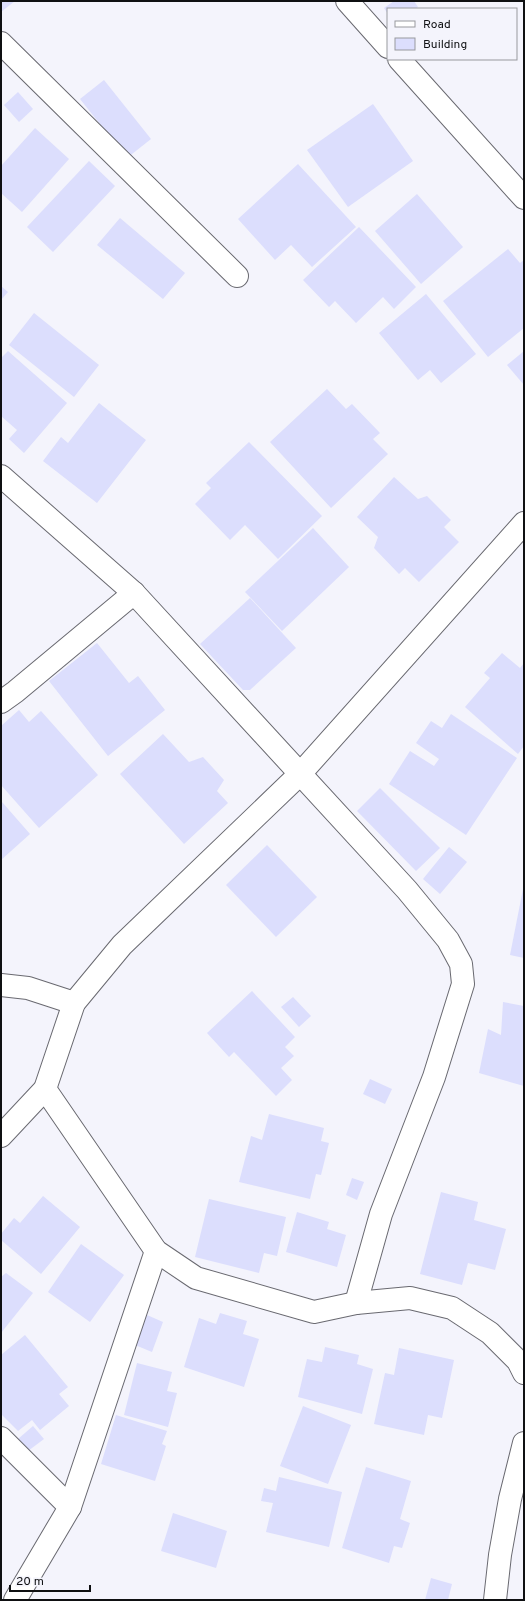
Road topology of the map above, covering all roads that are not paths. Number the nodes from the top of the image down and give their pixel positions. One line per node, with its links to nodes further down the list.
1 (347, 1): 3 (street)
2 (1, 43): 6 (street)
3 (387, 46)
4 (400, 60): 5 (street)
5 (524, 198)
6 (237, 276)
7 (1, 476): 9 (street)
8 (524, 523): 11 (street)
9 (134, 593): 10 (street); 11 (street)
10 (1, 702)
11 (300, 774): 13 (street); 17 (street)
12 (1, 985): 13 (street)
13 (74, 1003): 14 (street)
14 (44, 1089): 15 (street); 16 (street)
15 (1, 1136)
16 (156, 1251): 17 (street); 21 (street)
17 (356, 1303): 18 (street)
18 (524, 1373)
19 (1, 1438): 21 (street)
20 (524, 1443): 23 (street)
21 (70, 1507): 22 (street)
22 (15, 1600)
23 (495, 1600)

